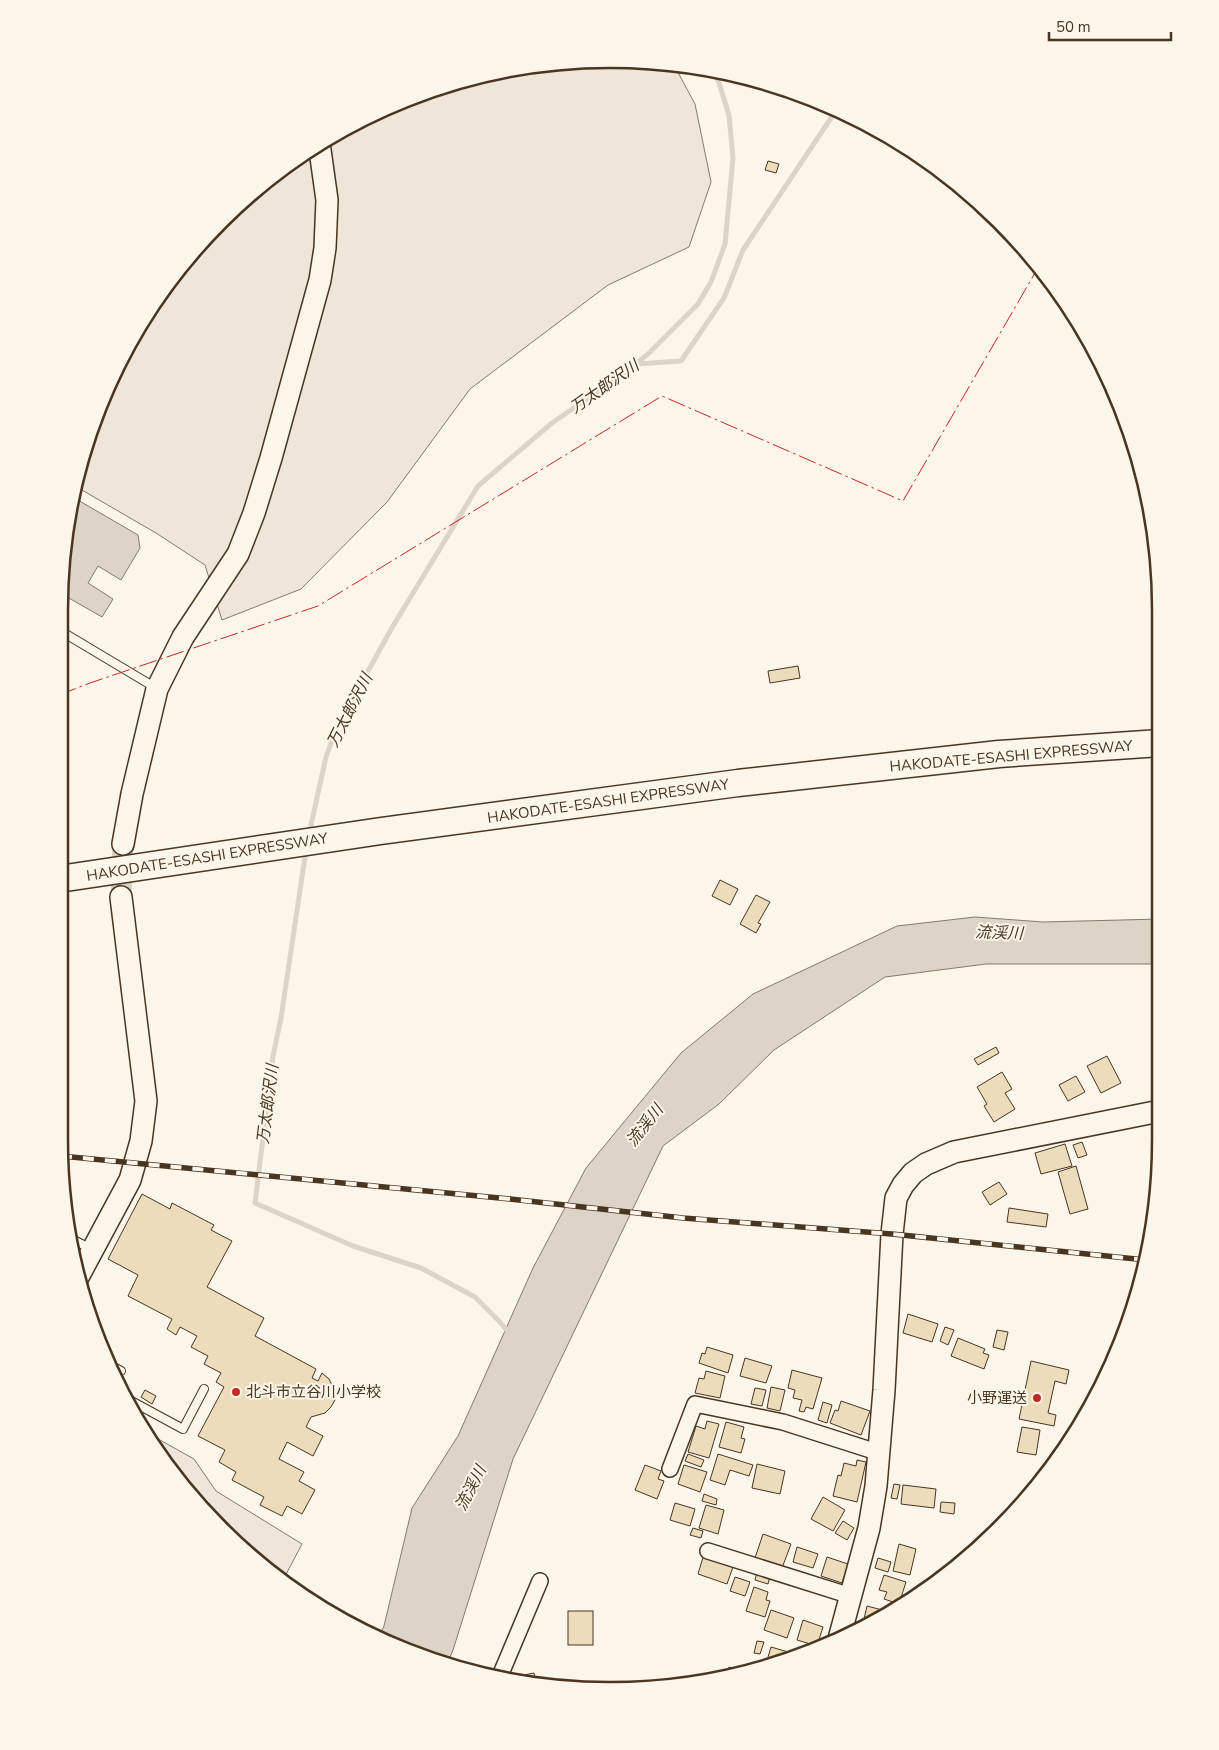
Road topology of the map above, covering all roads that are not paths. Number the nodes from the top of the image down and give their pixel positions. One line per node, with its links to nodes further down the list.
1 (320, 152): 3 (street)
2 (68, 635): 3 (lane)
3 (157, 689): 5 (street)
4 (1152, 744): 6 (highway, HAKODATE-ESASHI EXPRESSWAY)
5 (123, 844)
6 (68, 878)
7 (121, 897): 10 (street)
8 (1152, 1113): 14 (street)
9 (77, 1242): 10 (lane)
10 (92, 1250): 11 (street)
11 (83, 1268)
12 (204, 1389): 13 (lane)
13 (135, 1403)
14 (880, 1454): 15 (street); 18 (street)
15 (670, 1469)
16 (708, 1551): 18 (street)
17 (540, 1581): 20 (street)
18 (852, 1596): 19 (street)
19 (842, 1630)
20 (502, 1672)

